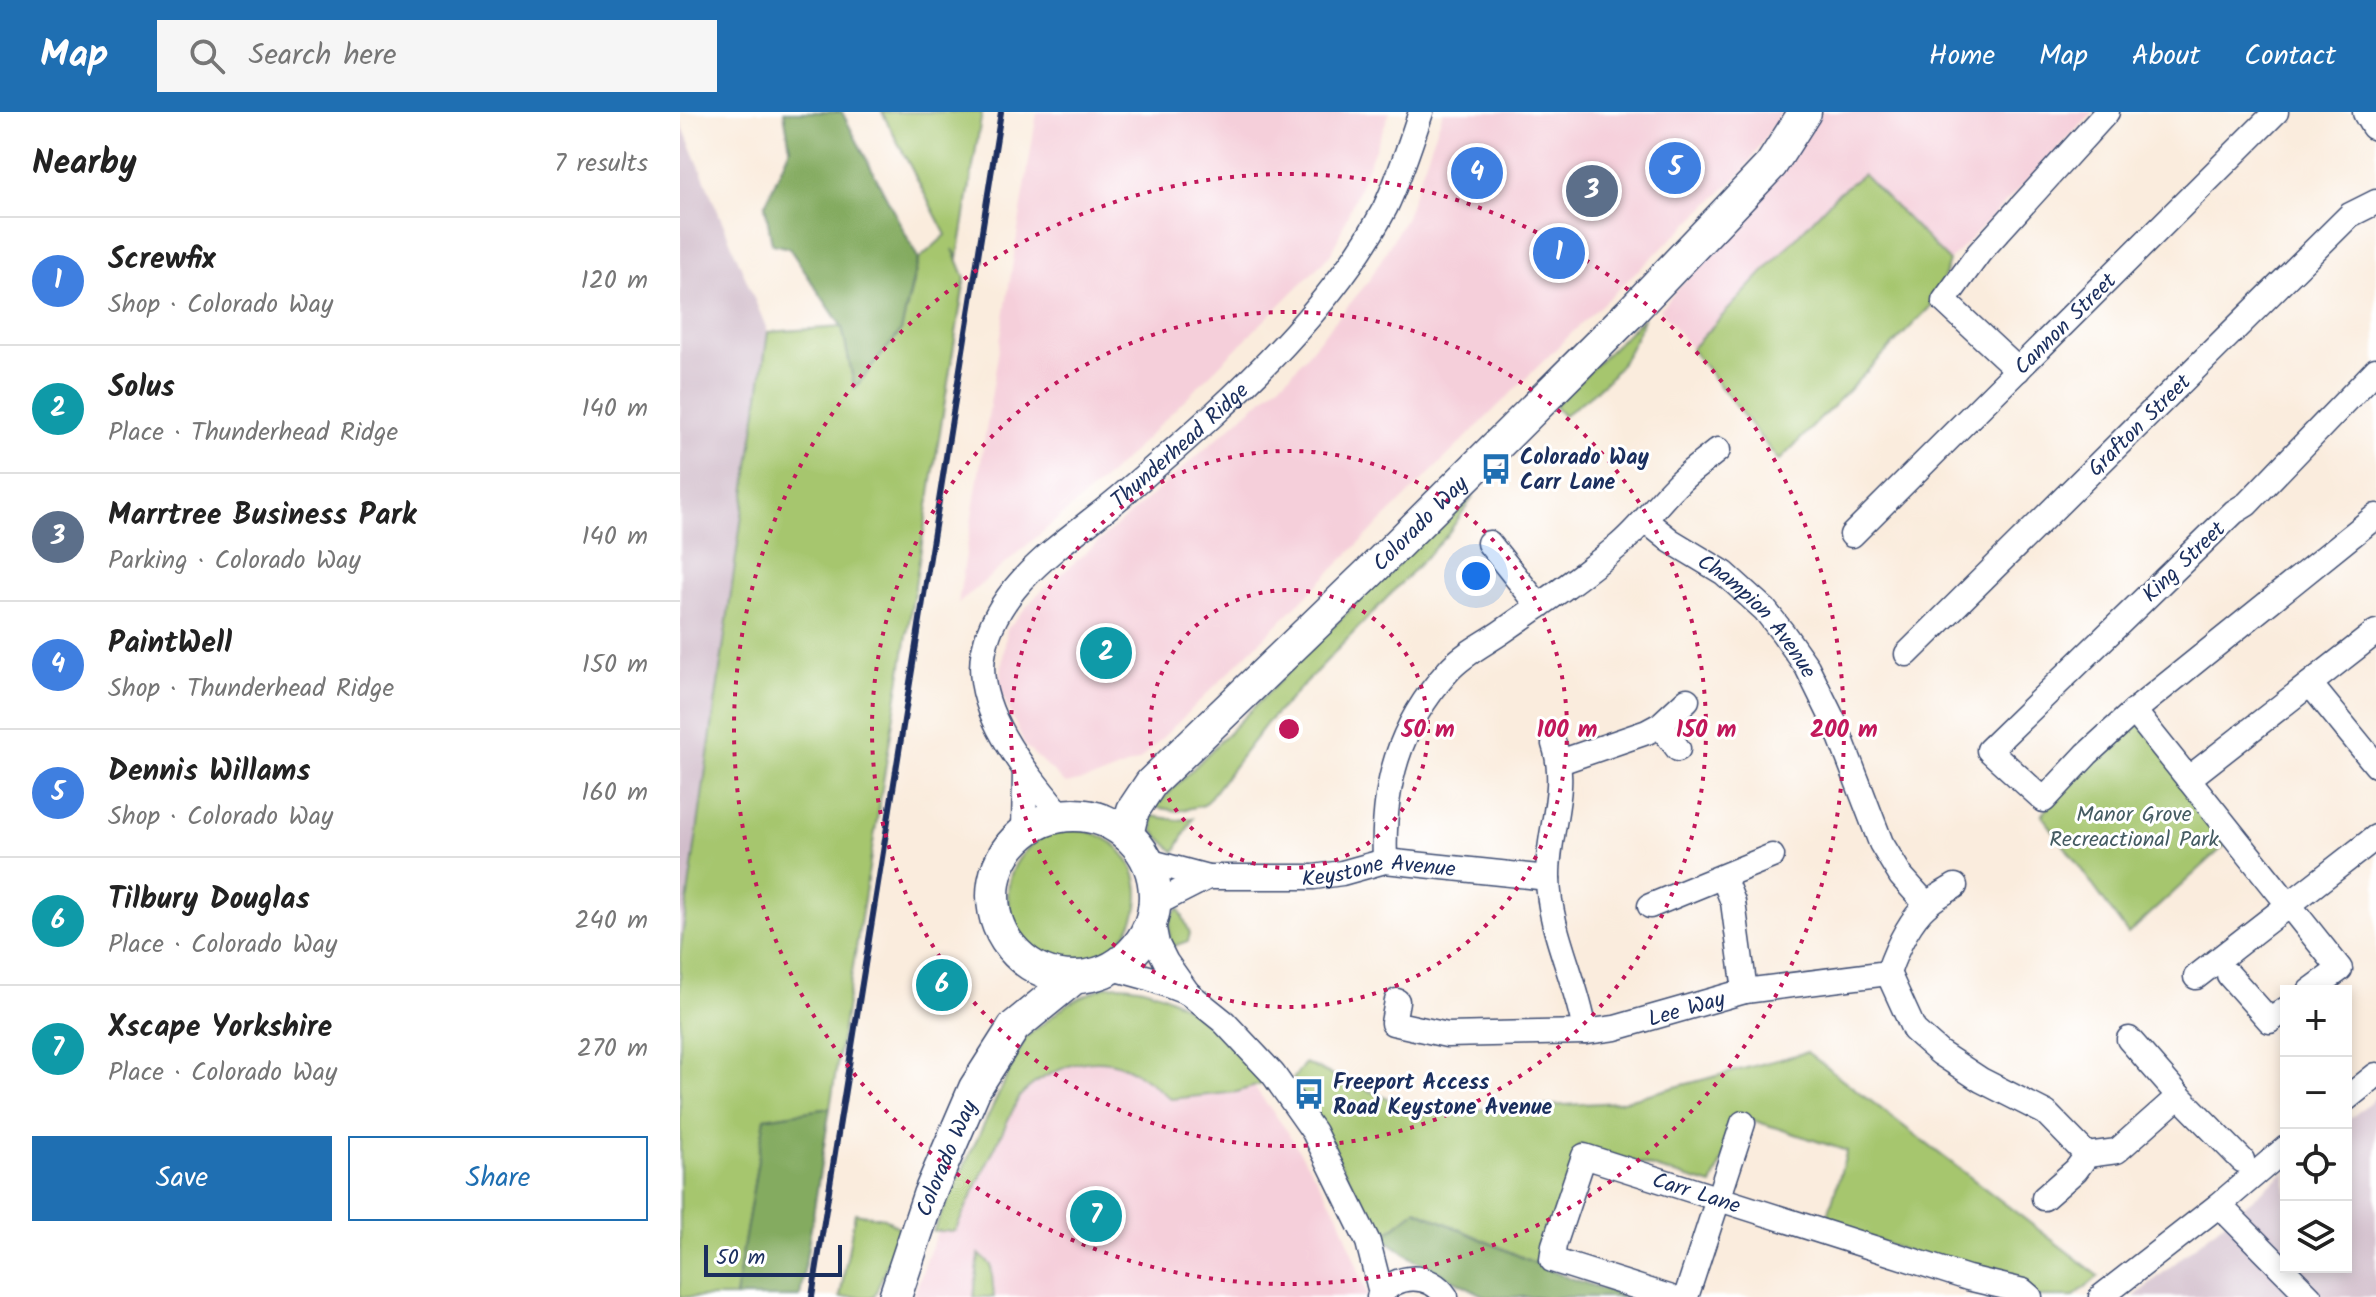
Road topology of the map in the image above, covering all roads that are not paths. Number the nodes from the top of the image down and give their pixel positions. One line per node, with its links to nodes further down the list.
1 (1421, 112): 24 (street, Thunderhead Ridge)
2 (1805, 112): 26 (main road, Colorado Way)
3 (2107, 112): 8 (street)
4 (2276, 112): 8 (street, Cannon Street)
5 (2369, 112): 6 (main road)
6 (2376, 124)
7 (2376, 202): 17 (street, Grafton Street)
8 (2018, 370): 13 (street, Cannon Street)
9 (2376, 370): 20 (street, King Street)
10 (1718, 450): 12 (street)
11 (2376, 516): 20 (street)
12 (1646, 521): 15 (street); 38 (street, Champion Avenue)
13 (1852, 535)
14 (1489, 543): 15 (street)
15 (1539, 606): 33 (street)
16 (2376, 632): 18 (street)
17 (1907, 654)
18 (2310, 684): 23 (street); 25 (street)
19 (1687, 700): 21 (street)
20 (2134, 711): 25 (street)
21 (1660, 725): 22 (street); 36 (street)
22 (1678, 749)
23 (2376, 765)
24 (1025, 771): 27 (street, Thunderhead Ridge); 28 (street, Thunderhead Ridge)
25 (2188, 779): 39 (street)
26 (1151, 783): 27 (main road, Colorado Way); 29 (main road, Colorado Way)
27 (1067, 814): 28 (main road); 29 (main road)
28 (1024, 831): 42 (main road)
29 (1127, 835): 32 (main road)
30 (2376, 837): 39 (street)
31 (1772, 856): 35 (street)
32 (1148, 861): 34 (street, Keystone Avenue); 41 (main road)
33 (1385, 861): 34 (street, Keystone Avenue); 36 (street, Keystone Avenue)
34 (1208, 877): 41 (street, Keystone Avenue)
35 (1723, 877): 40 (street); 49 (street)
36 (1548, 878): 54 (street)
37 (1955, 886): 38 (street)
38 (1927, 905): 44 (street)
39 (2289, 905): 46 (street); 48 (street)
40 (1650, 906)
41 (1154, 912): 43 (main road); 50 (street)
42 (1019, 957): 47 (main road); 53 (main road, Colorado Way)
43 (1113, 968): 47 (main road); 50 (street)
44 (1888, 973): 49 (street, Lee Way); 61 (street)
45 (2229, 975): 52 (street)
46 (2196, 977)
47 (1074, 978): 53 (main road, Colorado Way)
48 (2318, 985)
49 (1745, 991): 54 (street, Lee Way)
50 (1188, 993): 66 (street)
51 (1397, 1001): 54 (street, Lee Way)
52 (2280, 1014)
53 (1014, 1027): 69 (main road, Colorado Way)
54 (1585, 1032)
55 (2129, 1039): 58 (street)
56 (2376, 1075): 57 (street)
57 (2352, 1094)
58 (2179, 1096): 61 (street); 62 (street)
59 (1743, 1123): 63 (street)
60 (2280, 1153): 65 (street)
61 (2087, 1155): 64 (street)
62 (2242, 1160)
63 (1718, 1198): 71 (street, Carr Lane); 72 (street); 73 (street, Carr Lane)
64 (2044, 1198)
65 (2219, 1205): 74 (street); 75 (street)
66 (1368, 1242): 67 (street); 68 (street)
67 (1409, 1277): 68 (street); 70 (street)
68 (1380, 1295)
69 (895, 1297)
70 (1446, 1297)
71 (1669, 1297)
72 (1686, 1297)
73 (2030, 1297)
74 (2101, 1297)
75 (2310, 1297)

